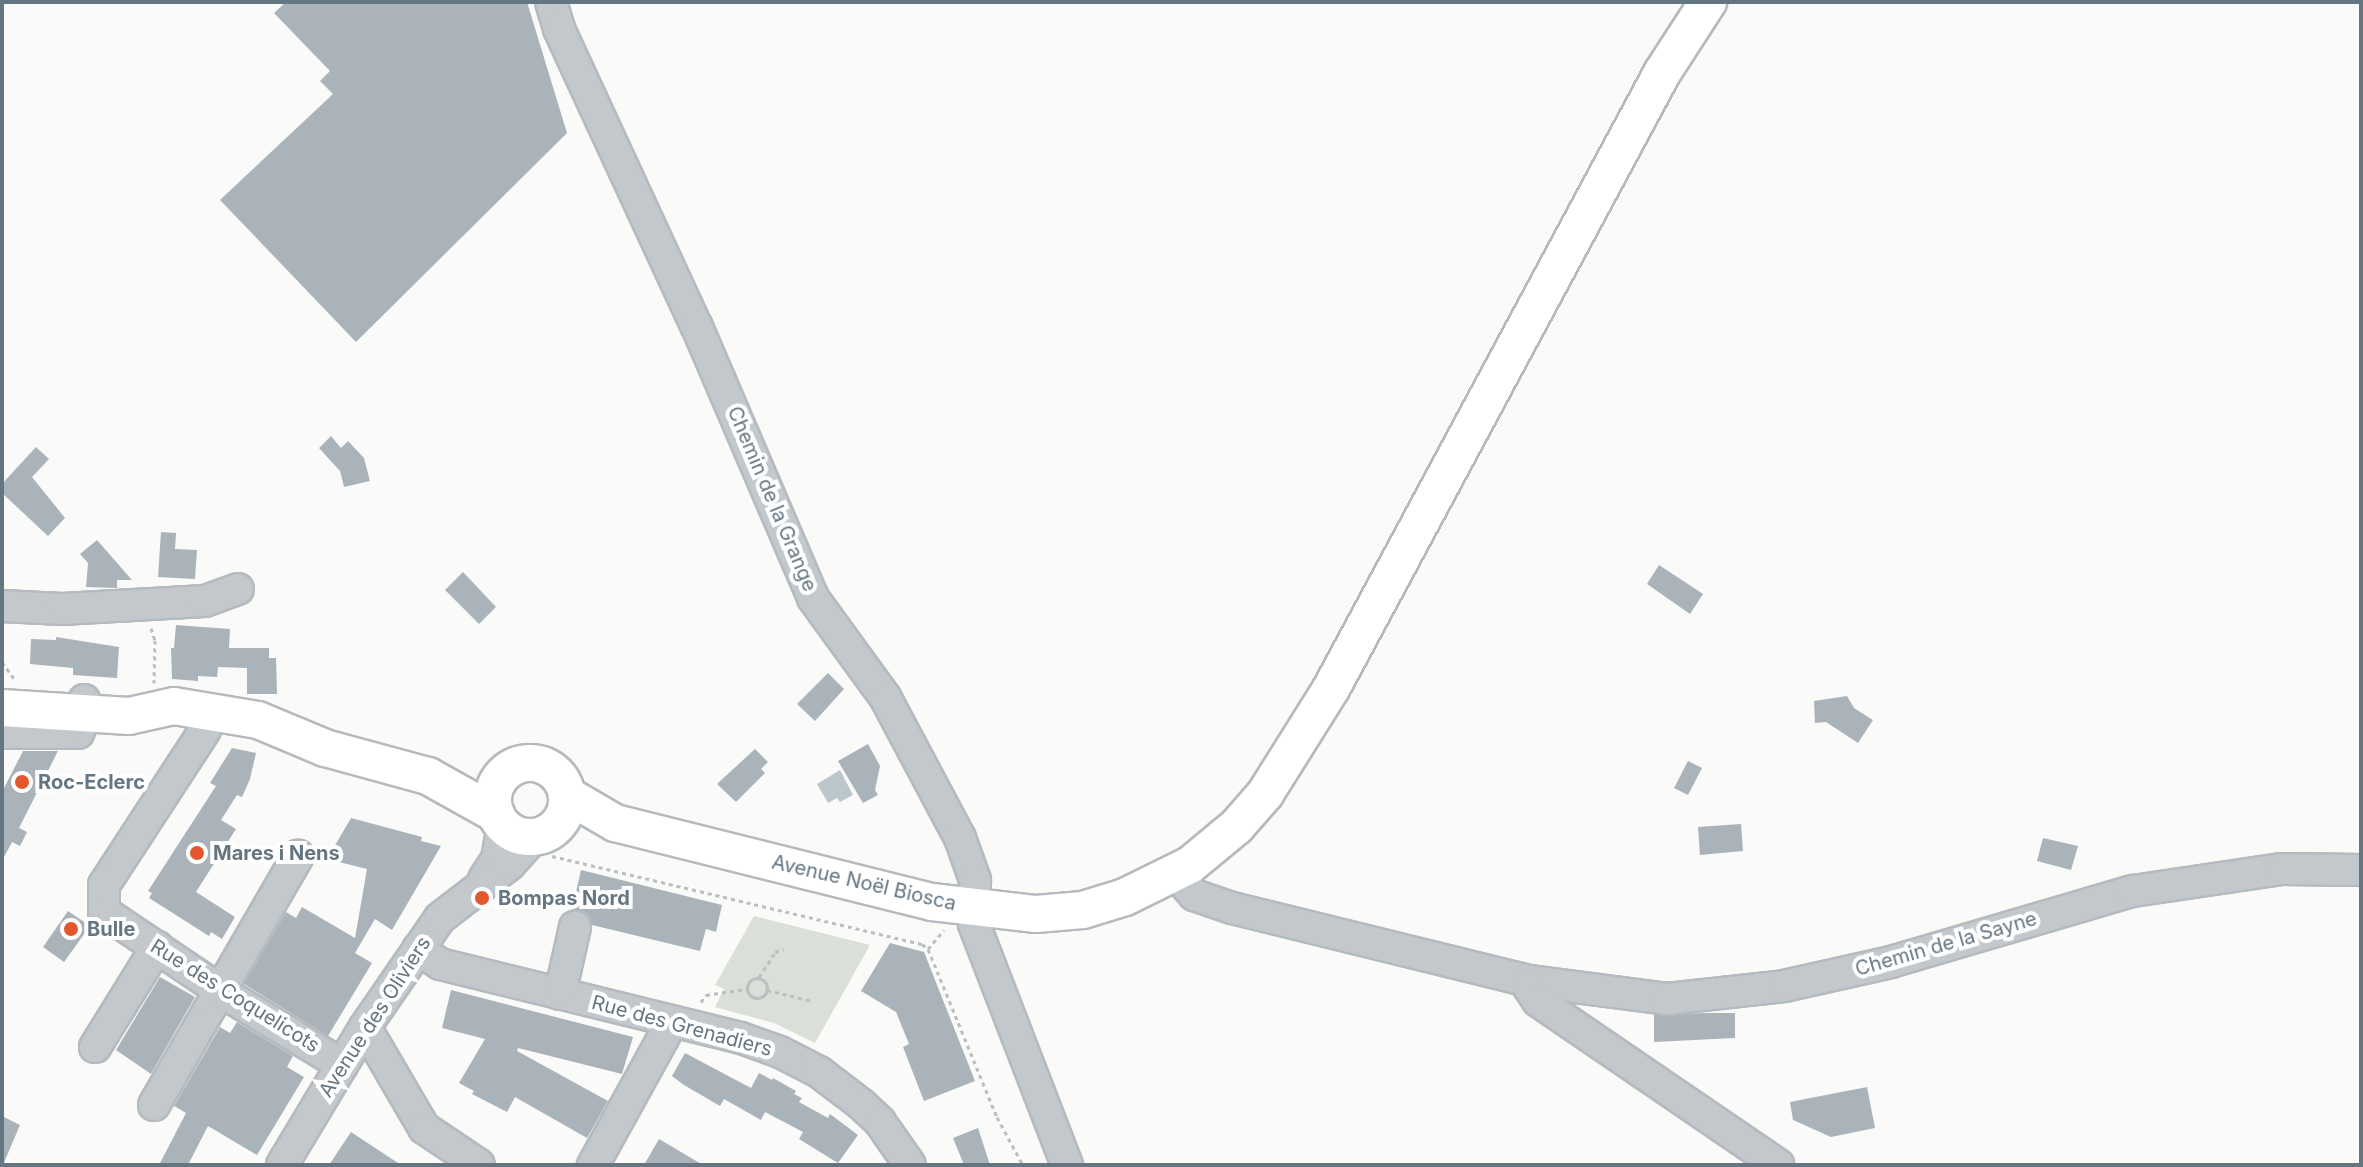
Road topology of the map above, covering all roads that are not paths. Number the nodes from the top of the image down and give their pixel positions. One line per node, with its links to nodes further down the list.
1 (551, 2): 19 (street, Chemin de la Grange)
2 (1708, 2): 18 (main road, Avenue Noël Biosca)
3 (238, 589): 4 (street)
4 (2, 606)
5 (84, 706): 6 (main road); 7 (main road); 9 (street)
6 (2, 708)
7 (153, 714): 8 (main road); 10 (main road)
8 (205, 730): 10 (main road); 21 (street, Rue des Coquelicots)
9 (2, 733)
10 (325, 748): 11 (main road)
11 (428, 776): 12 (main road); 15 (main road)
12 (500, 778): 13 (main road); 15 (main road)
13 (567, 795): 14 (main road); 15 (main road)
14 (615, 823): 15 (main road); 19 (main road, Avenue Noël Biosca)
15 (527, 832): 22 (street, Avenue des Oliviers)
16 (298, 856): 24 (street)
17 (2361, 870): 23 (street, Chemin de la Sayne)
18 (1176, 874): 19 (main road, Avenue Noël Biosca); 23 (street, Chemin de la Sayne)
19 (975, 907): 35 (street, Chemin de la Grange)
20 (575, 927): 25 (street)
21 (157, 947): 24 (street, Rue des Coquelicots); 28 (street)
22 (418, 949): 25 (street, Rue des Grenadiers); 27 (street, Avenue des Oliviers)
23 (1529, 981): 36 (street)
24 (219, 987): 29 (street, Rue des Coquelicots); 30 (street)
25 (560, 994): 26 (street, Rue des Grenadiers)
26 (679, 1024): 33 (street); 34 (street, Rue des Grenadiers)
27 (365, 1027): 29 (street, Avenue des Oliviers); 32 (street)
28 (95, 1047)
29 (342, 1065): 31 (street, Avenue des Oliviers)
30 (154, 1105)
31 (282, 1165)
32 (479, 1165)
33 (593, 1165)
34 (910, 1165)
35 (1067, 1165)
36 (1778, 1165)

